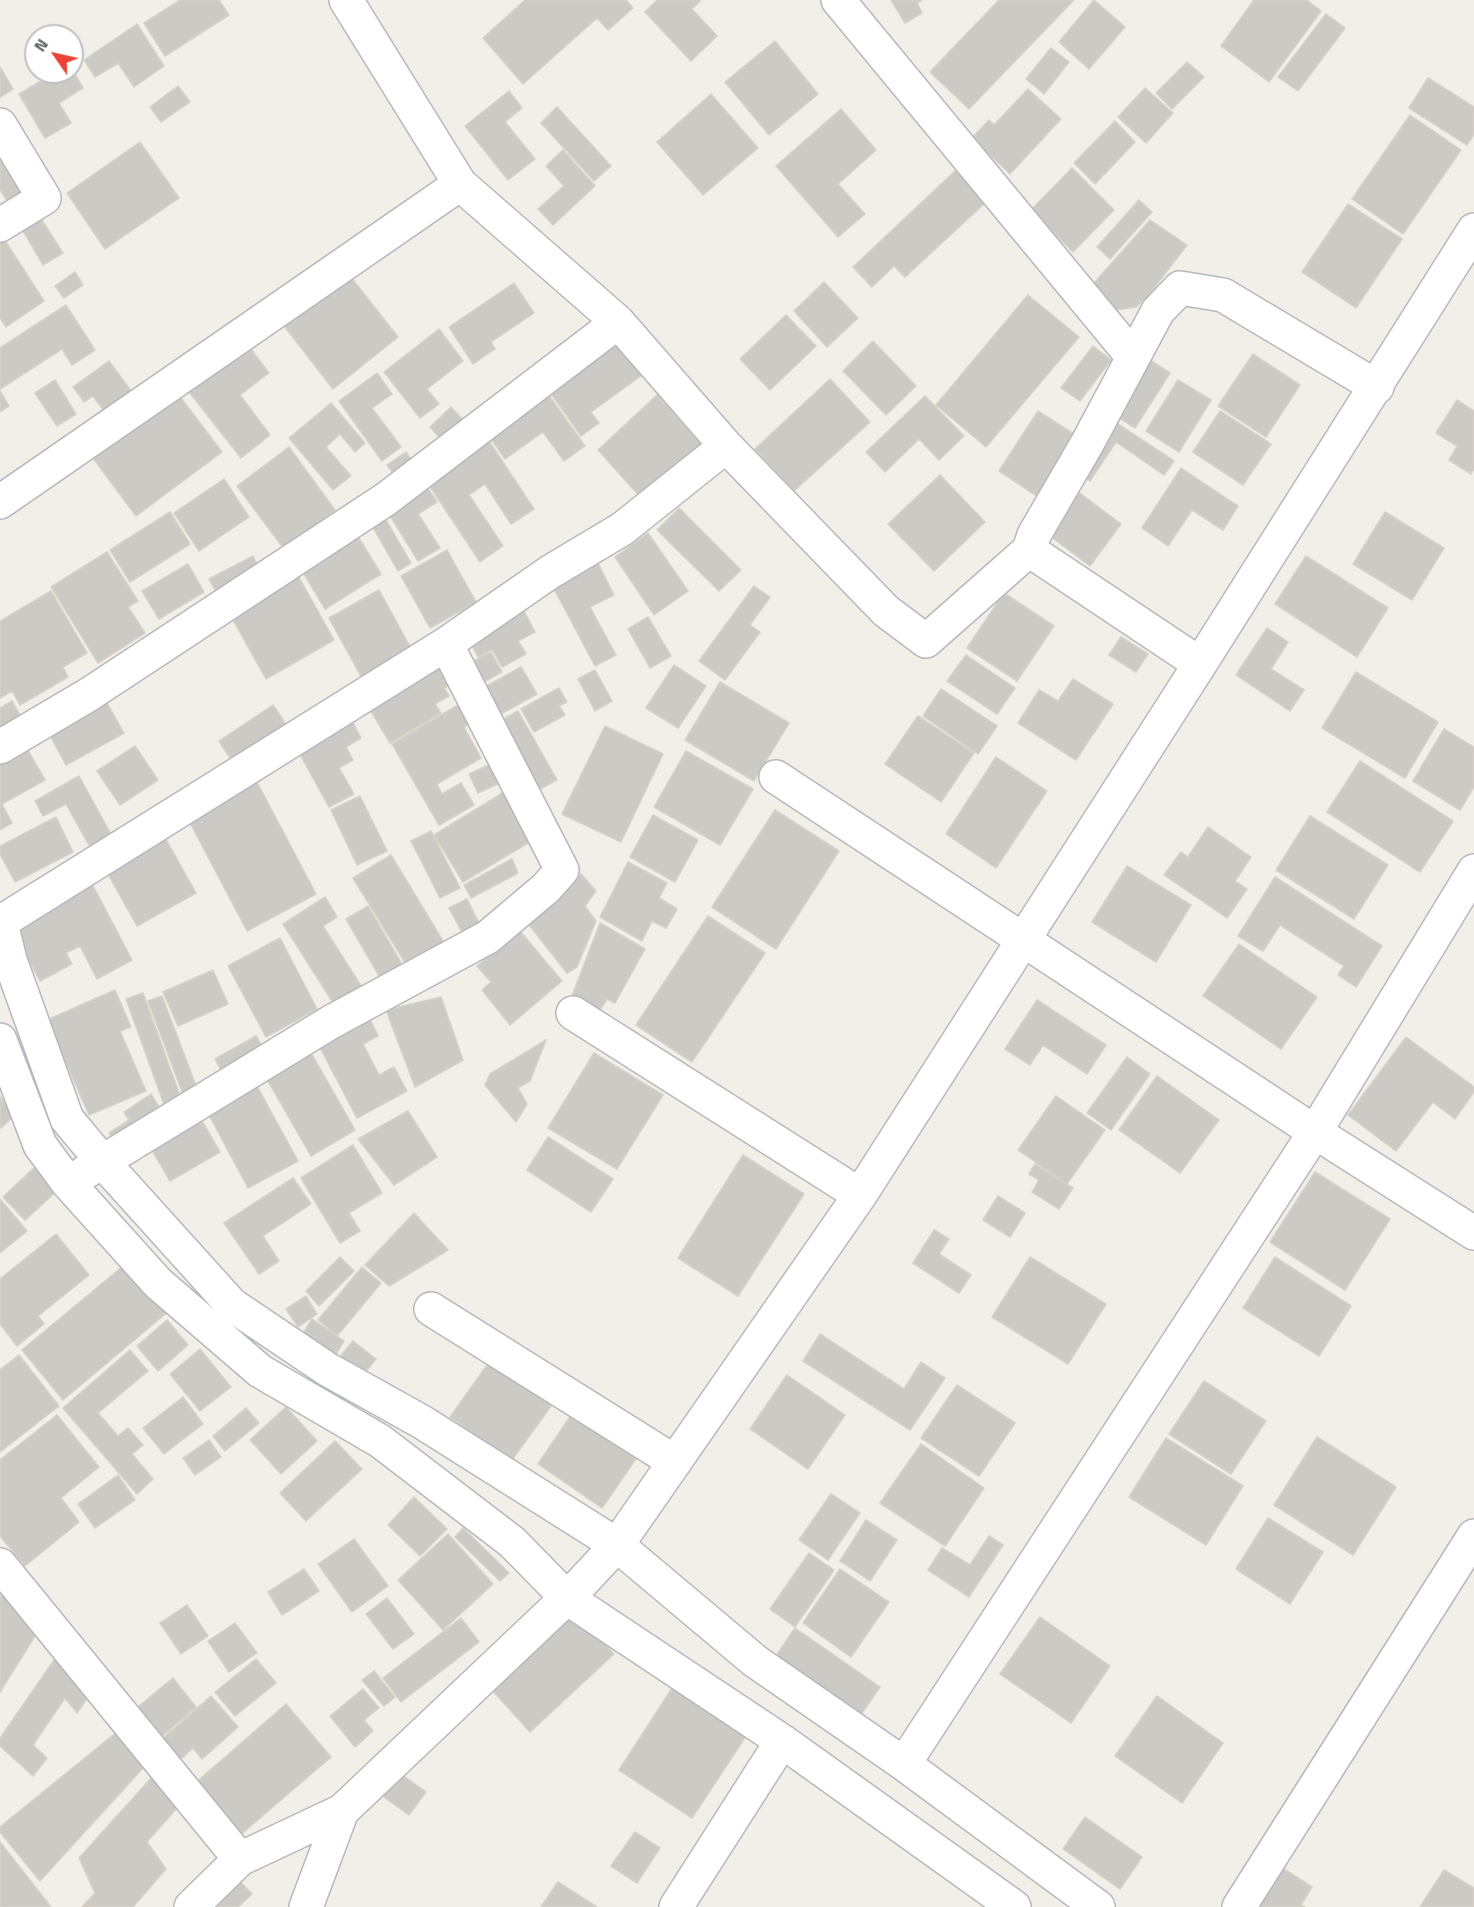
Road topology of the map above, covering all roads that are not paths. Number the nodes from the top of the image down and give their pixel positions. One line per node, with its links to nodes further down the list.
1 (346, 0): 4 (street)
2 (838, 0): 8 (street)
3 (0, 125): 5 (street)
4 (460, 184): 7 (street); 11 (street)
5 (0, 225)
6 (1474, 231): 9 (street)
7 (618, 322): 10 (street); 15 (street)
8 (1133, 357): 9 (street); 12 (street)
9 (1377, 387): 14 (street)
10 (726, 446): 12 (street); 13 (street)
11 (0, 502)
12 (1029, 550): 14 (street)
13 (446, 644): 18 (street); 23 (street)
14 (1200, 664): 19 (street)
15 (0, 747)
16 (776, 777): 19 (street)
17 (1474, 871): 22 (street)
18 (1, 920): 23 (street)
19 (1023, 940): 22 (street); 25 (street)
20 (573, 1012): 25 (street)
21 (0, 1040): 24 (street)
22 (1315, 1132): 26 (street); 34 (street)
23 (102, 1161): 24 (street); 30 (street)
24 (68, 1183): 32 (street)
25 (860, 1195): 28 (street)
26 (1474, 1233)
27 (430, 1308): 28 (street)
28 (675, 1462): 30 (street)
29 (1474, 1536): 42 (street)
30 (611, 1551): 32 (street); 34 (street)
31 (0, 1565): 36 (street)
32 (570, 1595): 33 (street); 35 (street)
33 (782, 1741): 39 (street); 40 (street)
34 (904, 1764): 41 (street)
35 (342, 1810): 36 (street); 38 (street)
36 (240, 1859): 37 (street)
37 (191, 1907)
38 (306, 1907)
39 (676, 1907)
40 (1014, 1907)
41 (1098, 1907)
42 (1239, 1907)

